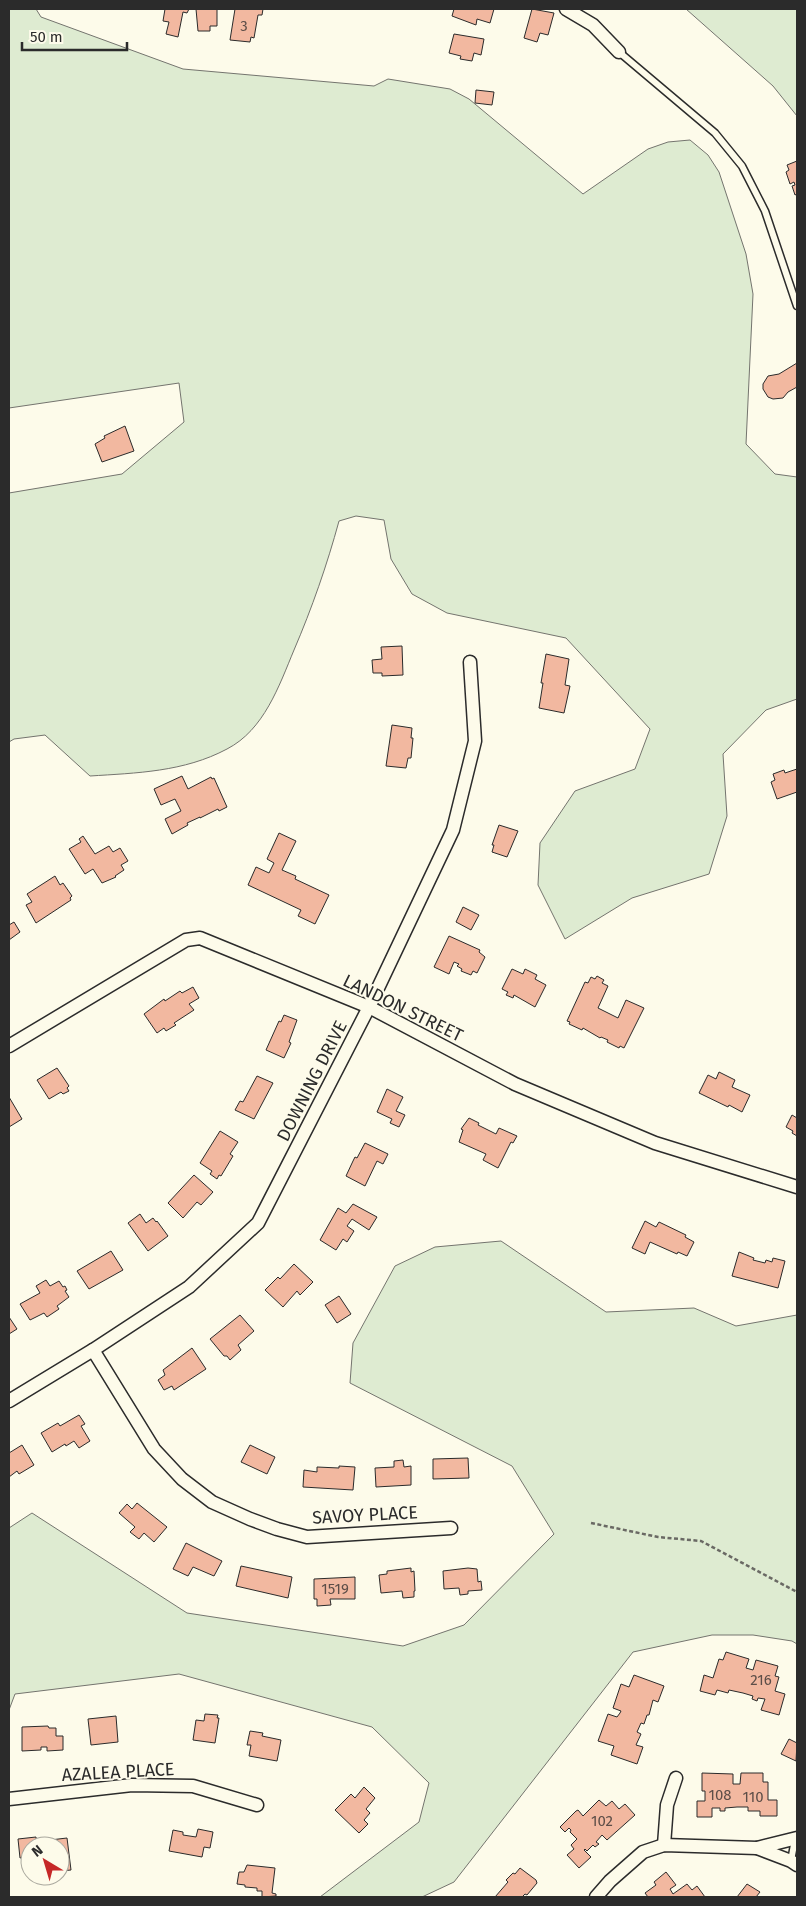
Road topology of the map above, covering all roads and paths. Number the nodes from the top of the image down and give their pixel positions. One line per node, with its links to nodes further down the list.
1 (566, 9): 2 (street)
2 (619, 52): 3 (lane)
3 (797, 306)
4 (470, 662): 5 (street, DOWNING DRIVE)
5 (369, 1007): 6 (street, LANDON STREET); 7 (street, LANDON STREET); 8 (street, DOWNING DRIVE)
6 (9, 1046)
7 (797, 1186)
8 (93, 1350): 9 (street, DOWNING DRIVE); 11 (street, SAVOY PLACE)
9 (9, 1401)
10 (591, 1523): 12 (path)
11 (451, 1528)
12 (797, 1592)
13 (676, 1778): 17 (street)
14 (9, 1799): 15 (street, AZALEA PLACE)
15 (257, 1805)
16 (796, 1838): 18 (street); 19 (lane)
17 (664, 1846): 18 (street); 20 (street)
18 (757, 1848): 19 (street)
19 (794, 1863)
20 (596, 1897)

